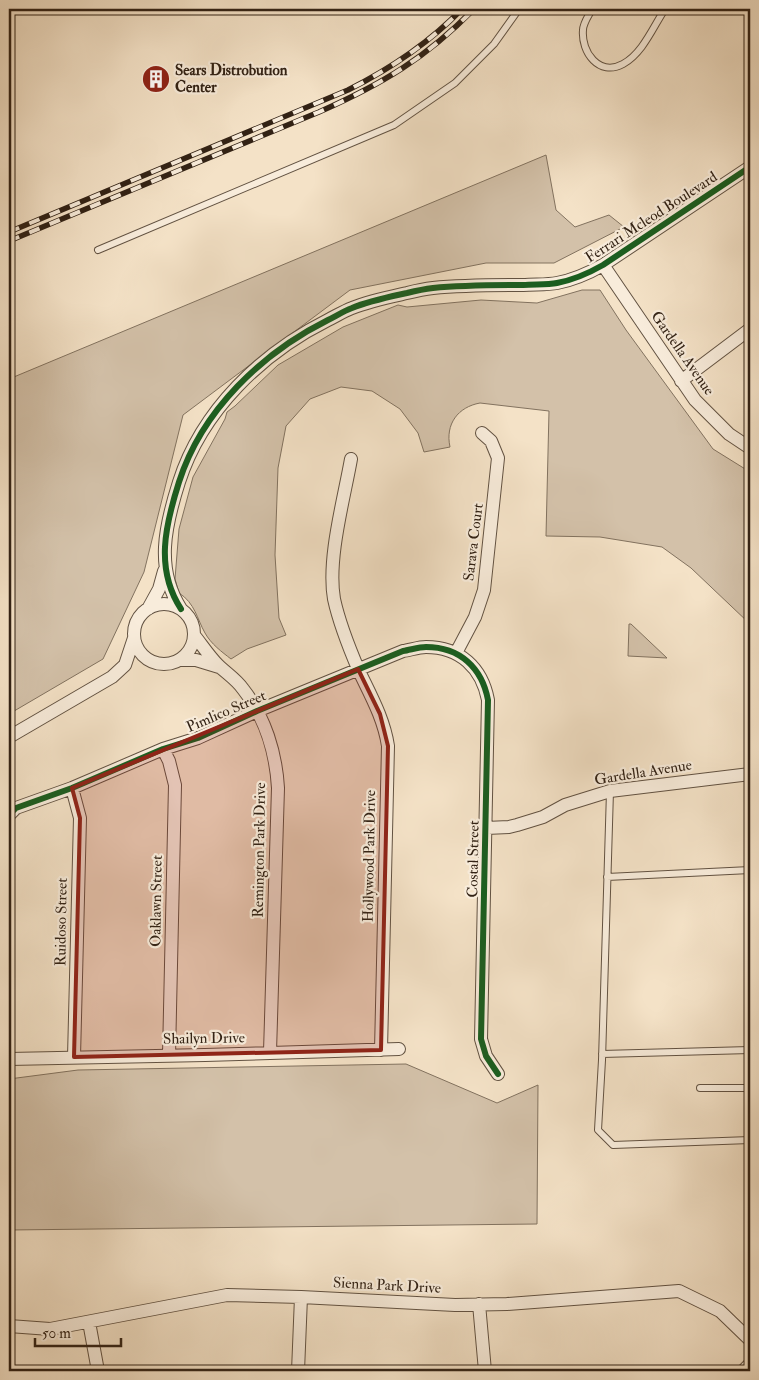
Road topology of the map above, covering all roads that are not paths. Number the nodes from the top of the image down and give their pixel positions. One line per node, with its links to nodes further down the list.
1 (519, 9): 5 (lane)
2 (592, 9): 3 (lane)
3 (665, 9)
4 (750, 167): 6 (street, Ferrari Mcleod Boulevard)
5 (98, 250)
6 (603, 265): 8 (street, Gardella Avenue); 12 (street, Ferrari Mcleod Boulevard)
7 (750, 329): 8 (street)
8 (681, 381): 10 (street, Gardella Avenue)
9 (482, 434): 17 (street, Sarava Court)
10 (750, 448)
11 (351, 459): 22 (street, Hollywood Park Drive)
12 (165, 568): 13 (street); 14 (street, Ferrari Mcleod Boulevard)
13 (148, 609): 14 (street); 16 (street)
14 (181, 610): 15 (street)
15 (194, 635): 18 (street); 21 (street, Remington Park Drive)
16 (134, 638): 19 (street); 20 (street)
17 (456, 654): 22 (street, Pimlico Street); 30 (street, Costal Street)
18 (180, 660): 19 (street); 21 (street, Remington Park Drive)
19 (151, 661): 20 (street)
20 (125, 665): 24 (street)
21 (220, 666): 23 (street, Remington Park Drive)
22 (358, 669): 23 (street, Pimlico Street); 34 (street, Hollywood Park Drive)
23 (257, 711): 25 (street, Pimlico Street); 36 (street, Remington Park Drive)
24 (9, 738)
25 (164, 749): 27 (street, Pimlico Street); 38 (street, Oaklawn Street)
26 (750, 774): 28 (street, Gardella Avenue)
27 (72, 788): 29 (street, Pimlico Street); 39 (street, Ruidoso Street)
28 (610, 791): 30 (street, Gardella Avenue); 32 (lane)
29 (9, 815)
30 (486, 828): 41 (street, Costal Street)
31 (750, 870): 32 (lane)
32 (607, 877): 37 (lane)
33 (399, 1049): 34 (street, Shailyn Drive)
34 (381, 1050): 36 (street, Shailyn Drive)
35 (750, 1050): 37 (lane)
36 (270, 1052): 38 (street, Shailyn Drive)
37 (602, 1054): 44 (lane)
38 (169, 1055): 39 (street, Shailyn Drive)
39 (74, 1057): 40 (street, Shailyn Drive)
40 (9, 1059)
41 (498, 1074)
42 (700, 1088): 43 (lane)
43 (750, 1088)
44 (750, 1140)
45 (301, 1297): 46 (street, Sienna Park Drive); 47 (street, Sienna Park Drive); 52 (street)
46 (479, 1304): 49 (street, Sienna Park Drive); 53 (street)
47 (89, 1322): 48 (street, Sienna Park Drive); 51 (street)
48 (9, 1326)
49 (750, 1340)
50 (750, 1364): 54 (street)
51 (98, 1371)
52 (298, 1371)
53 (485, 1371)
54 (743, 1371)

